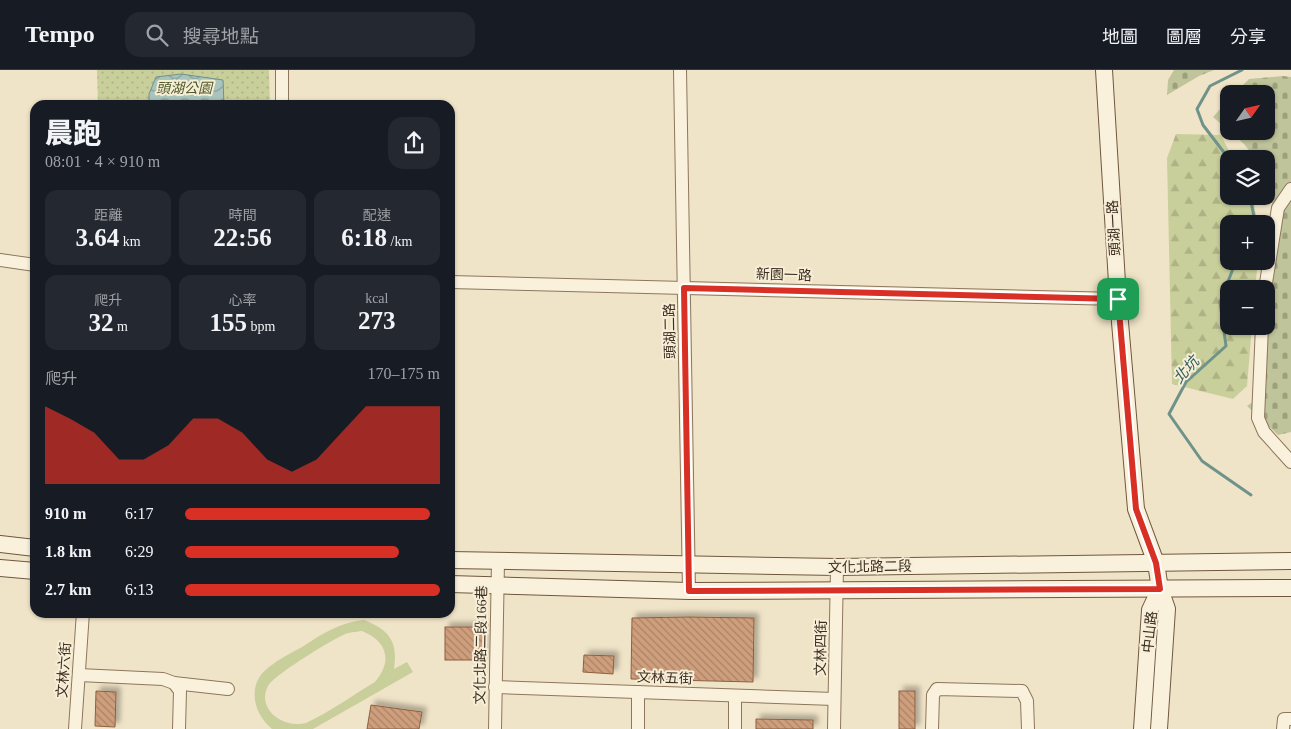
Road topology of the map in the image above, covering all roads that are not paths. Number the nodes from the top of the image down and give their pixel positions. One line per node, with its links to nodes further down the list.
1 (282, 70): 4 (street)
2 (680, 70): 10 (street, 頭湖二路)
3 (1104, 70): 11 (street, 頭湖一路)
4 (282, 100)
5 (1291, 189): 8 (street)
6 (0, 260): 7 (street)
7 (30, 264)
8 (1267, 280)
9 (455, 282): 10 (street, 新園一路)
10 (684, 288): 11 (street, 新園一路); 22 (street, 頭湖二路)
11 (1118, 299): 14 (street, 頭湖一路)
12 (1262, 335): 13 (street)
13 (1291, 462)
14 (1136, 509): 20 (street); 21 (street, 頭湖一路)
15 (0, 544): 16 (street)
16 (30, 547)
17 (455, 560): 18 (street, 文化北路二段)
18 (498, 561): 22 (street, 文化北路二段); 27 (street, 文化北路二段166巷)
19 (1291, 561): 21 (street, 文化北路二段)
20 (1140, 563): 21 (street, 文化北路二段); 23 (street, 文化北路二段)
21 (1156, 563): 29 (street, 頭湖一路)
22 (688, 565): 23 (street, 文化北路二段); 30 (street, 頭湖二路)
23 (838, 567): 31 (street, 文林四街)
24 (0, 568): 25 (street)
25 (30, 571)
26 (455, 584): 27 (street, 文化北路二段)
27 (497, 586): 30 (street, 文化北路二段); 35 (street, 文化北路二段166巷)
28 (1291, 588): 29 (street, 文化北路二段)
29 (1160, 589): 31 (street, 文化北路二段); 49 (street, 中山路); 50 (street, 中山路)
30 (689, 591): 31 (street, 文化北路二段)
31 (837, 592): 39 (street, 文林四街)
32 (84, 618): 33 (street, 文林六街)
33 (79, 675): 34 (street); 41 (street, 文林六街)
34 (174, 683): 36 (street); 42 (street)
35 (495, 687): 37 (street, 文林五街); 43 (street, 文化北路二段166巷)
36 (228, 689)
37 (638, 692): 38 (street, 文林五街); 44 (street)
38 (735, 696): 39 (street, 文林五街); 45 (street)
39 (834, 699): 46 (street, 文林四街)
40 (1291, 719): 51 (street)
41 (75, 729)
42 (179, 729)
43 (495, 729)
44 (638, 729)
45 (735, 729)
46 (834, 729)
47 (932, 729): 48 (street)
48 (1028, 729)
49 (1142, 729)
50 (1159, 729)
51 (1284, 729)

